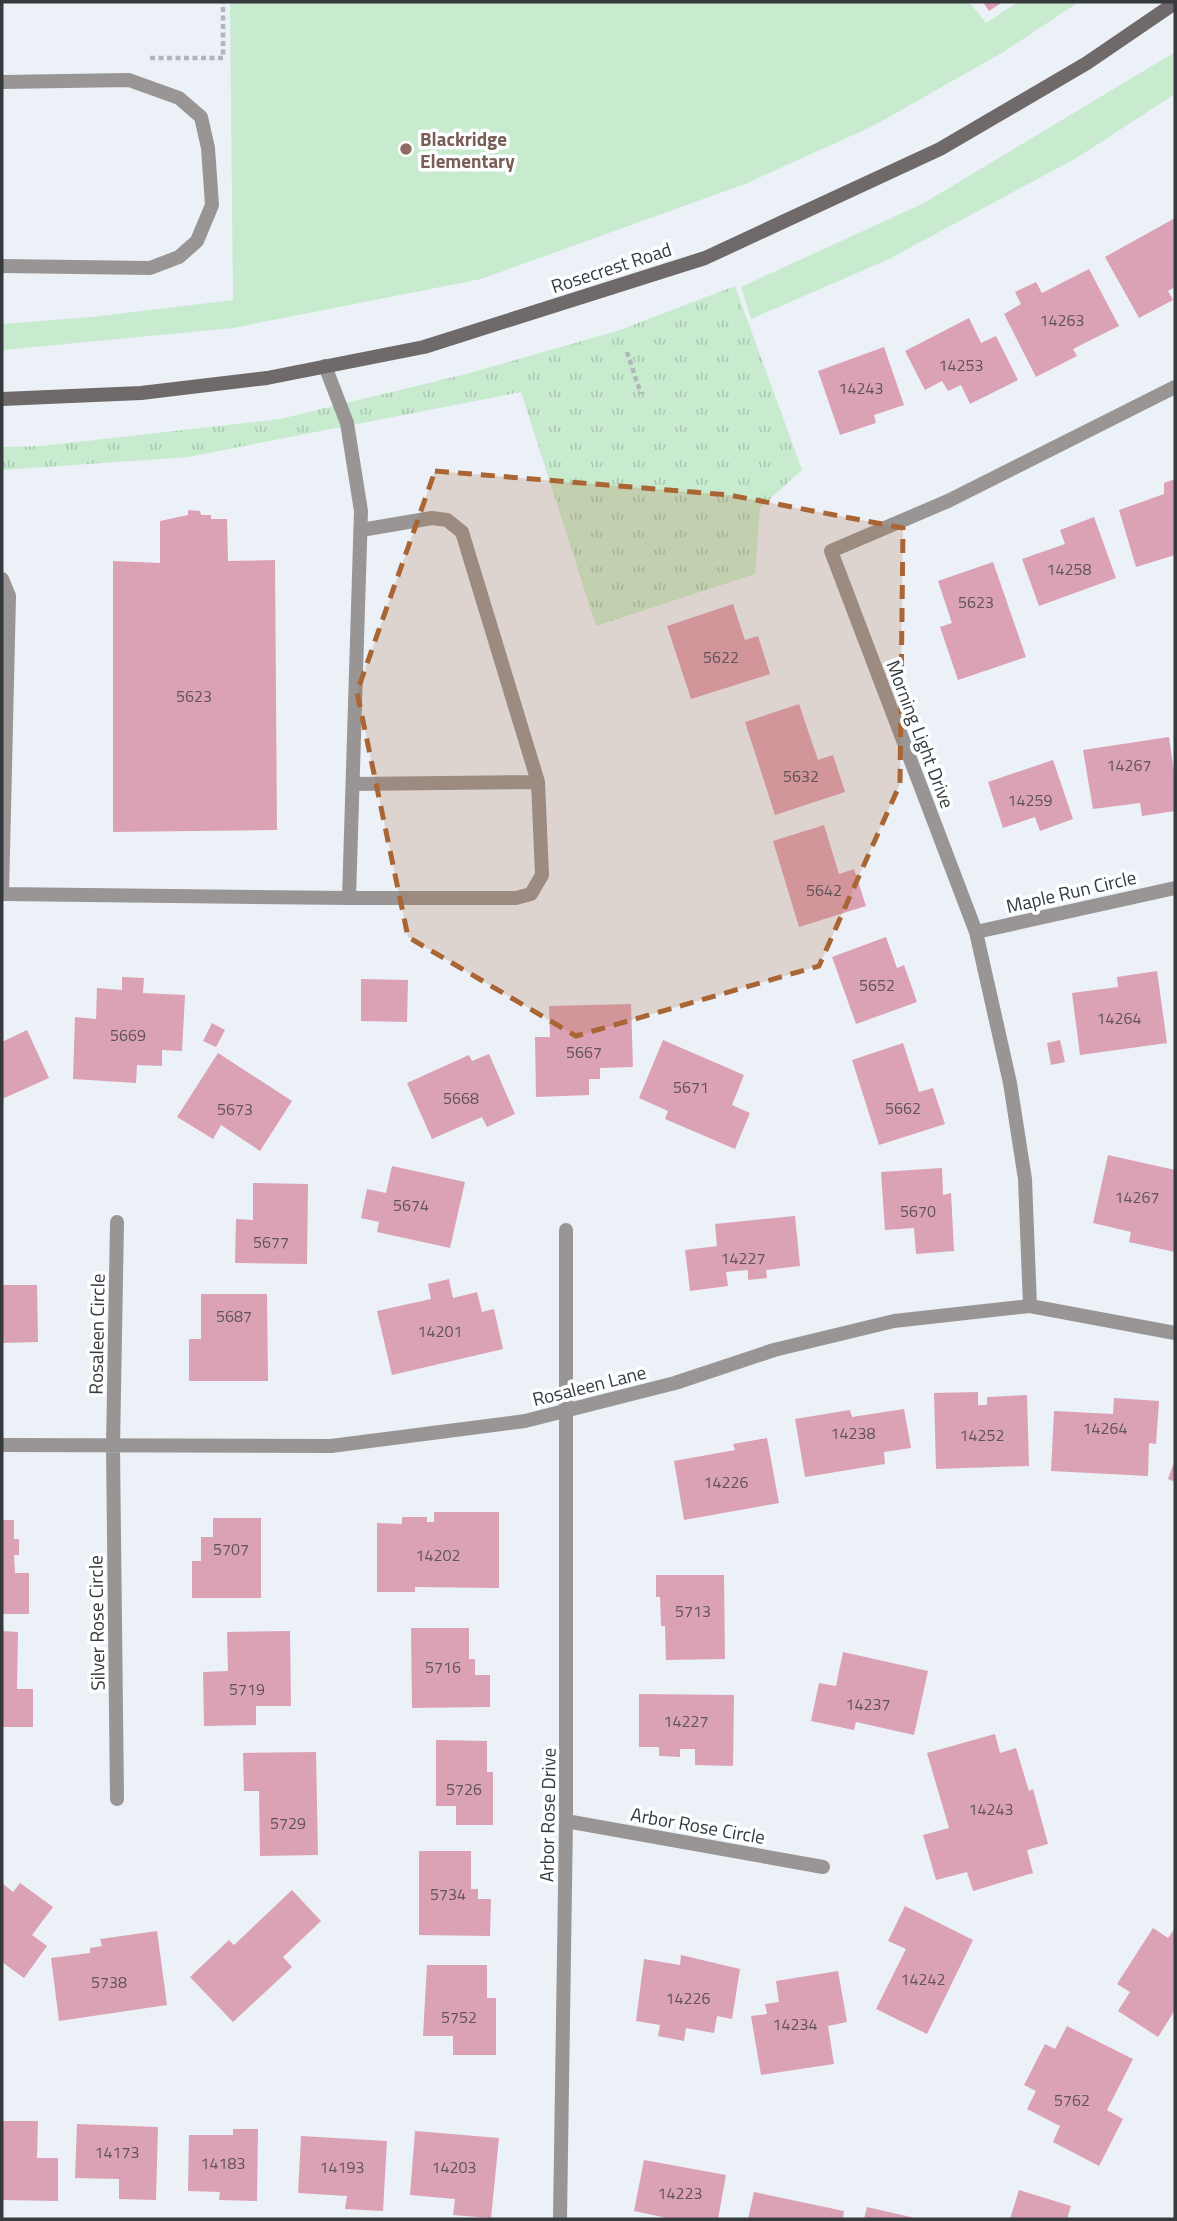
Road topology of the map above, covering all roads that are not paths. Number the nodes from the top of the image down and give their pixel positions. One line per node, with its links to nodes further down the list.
1 (1175, 3): 4 (main road, Rosecrest Road)
2 (2, 82): 3 (street)
3 (2, 266)
4 (325, 366): 6 (main road, Rosecrest Road); 7 (street)
5 (1175, 387): 14 (street, Morning Light Drive)
6 (2, 399)
7 (361, 530): 9 (street); 10 (street)
8 (2, 579): 12 (street)
9 (538, 782): 10 (street); 13 (street)
10 (353, 784): 13 (street)
11 (1175, 888): 14 (street, Maple Run Circle)
12 (2, 894): 13 (street)
13 (349, 898)
14 (975, 932): 17 (street, Morning Light Drive)
15 (117, 1222): 21 (street, Rosaleen Circle)
16 (566, 1230): 19 (street, Arbor Rose Drive)
17 (1030, 1306): 18 (street, Rosaleen Lane); 19 (street, Rosaleen Lane)
18 (1175, 1334)
19 (569, 1411): 21 (street, Rosaleen Lane); 23 (street, Arbor Rose Drive)
20 (2, 1445): 21 (street, Rosaleen Lane)
21 (113, 1447): 22 (street, Silver Rose Circle)
22 (117, 1799)
23 (566, 1821): 24 (street, Arbor Rose Circle); 25 (street, Arbor Rose Drive)
24 (823, 1867)
25 (560, 2219)

